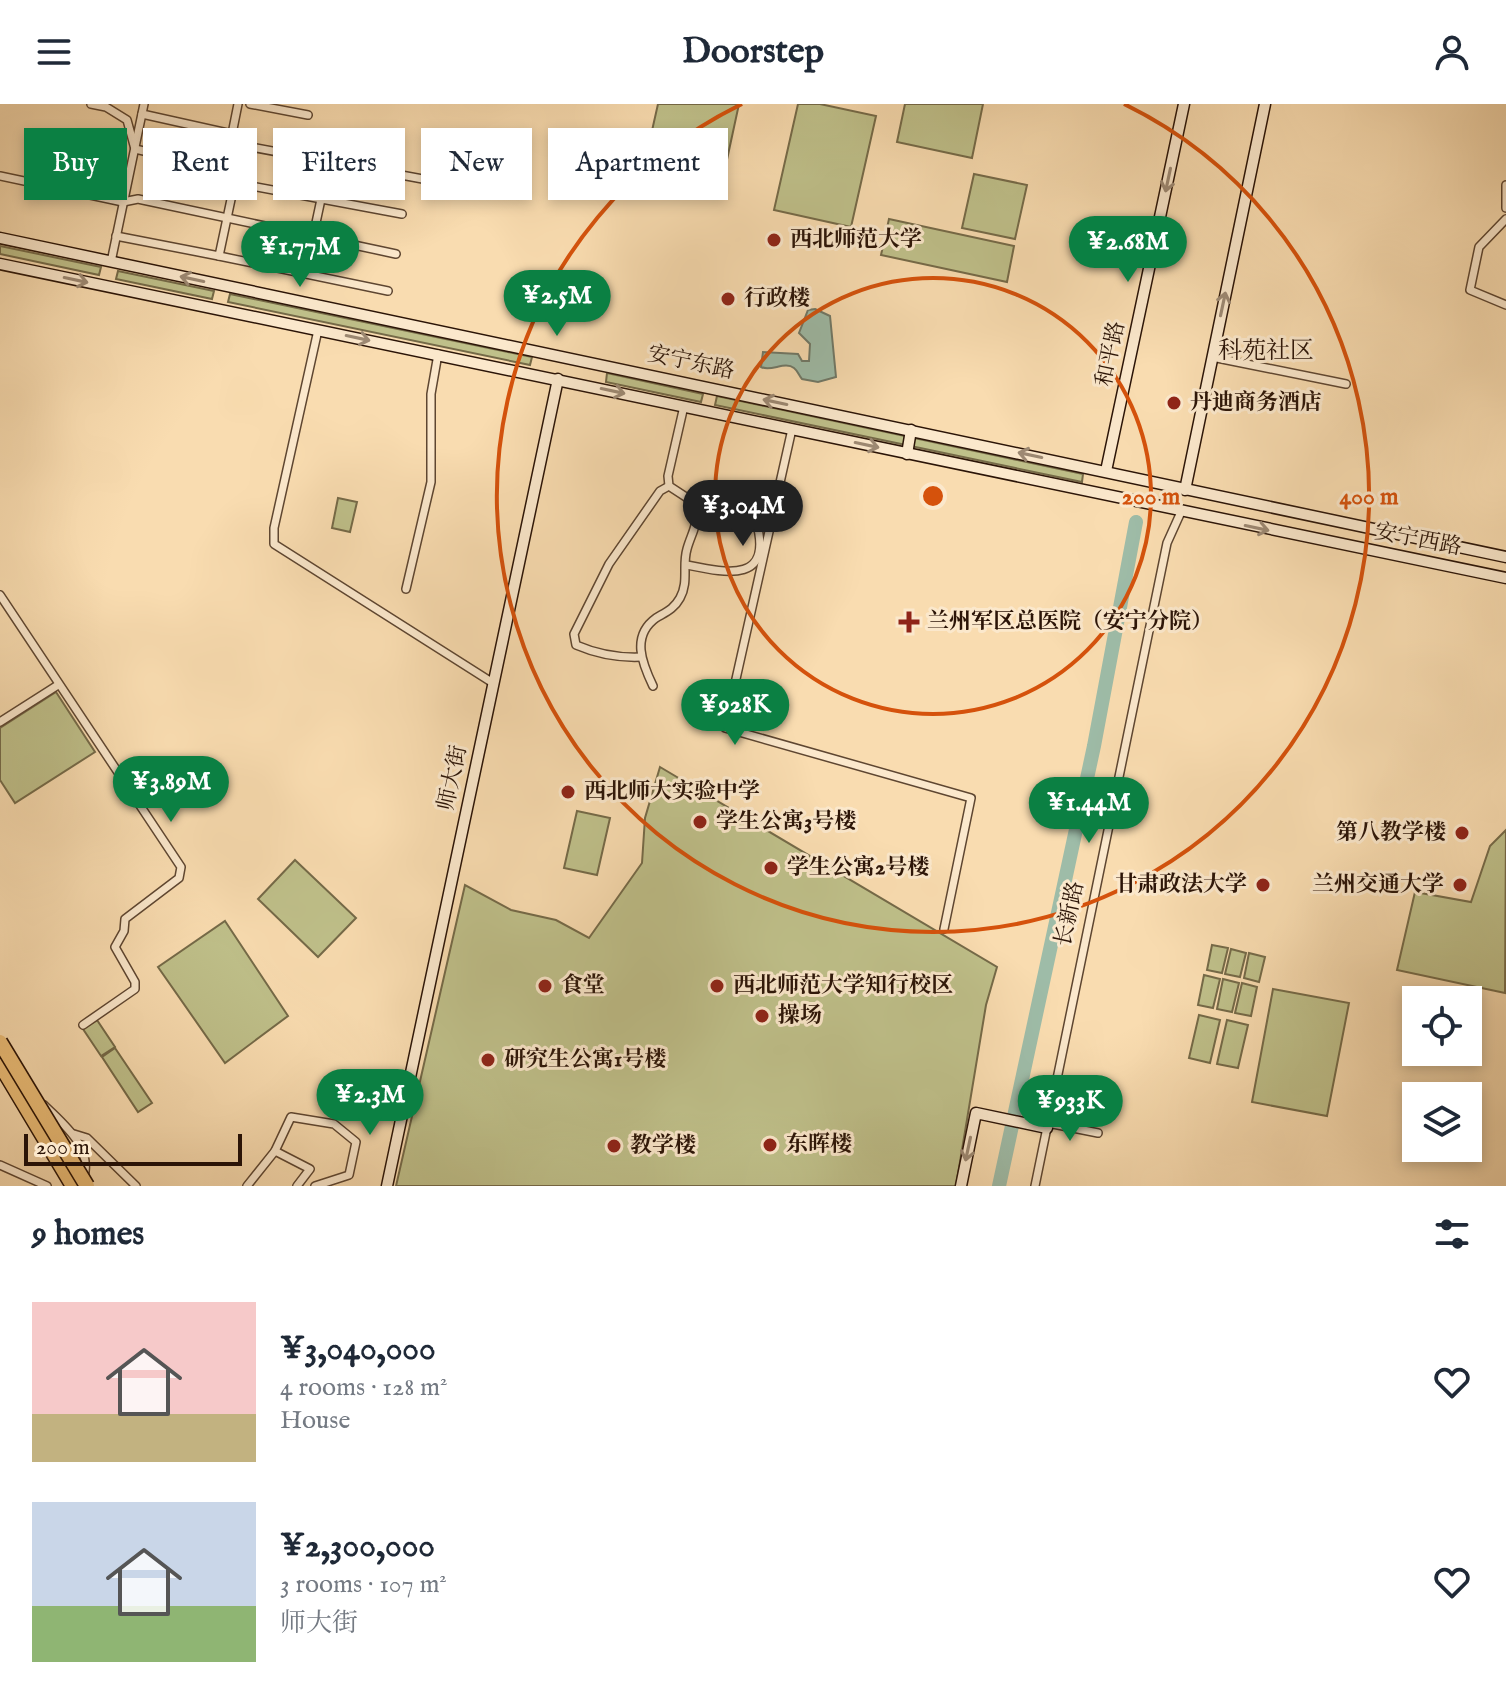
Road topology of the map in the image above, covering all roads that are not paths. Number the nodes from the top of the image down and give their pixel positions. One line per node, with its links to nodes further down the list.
1 (91, 104): 11 (street)
2 (144, 104): 7 (street)
3 (238, 104): 10 (street)
4 (250, 104): 8 (street)
5 (1184, 104): 43 (main road, 和平路, one-way to 43)
6 (1265, 104): 36 (main road, one-way to 6)
7 (142, 114): 9 (street); 11 (street)
8 (308, 115)
9 (205, 128)
10 (233, 128)
11 (135, 149): 12 (street); 19 (street)
12 (143, 151)
13 (0, 176): 14 (street)
14 (24, 181)
15 (1506, 185): 20 (street)
16 (113, 200): 19 (street)
17 (231, 200): 22 (street)
18 (321, 200): 21 (street); 25 (street)
19 (123, 202): 22 (street); 24 (street)
20 (1506, 208)
21 (402, 214)
22 (227, 219): 25 (street); 28 (street)
23 (1506, 219): 33 (street)
24 (116, 236): 28 (street); 29 (street)
25 (313, 237): 27 (street); 31 (street)
26 (0, 238): 29 (main road, 安宁东路)
27 (396, 254)
28 (219, 256): 31 (street)
29 (111, 262): 41 (main road, 安宁东路, one-way to 29)
30 (0, 264): 34 (main road, 安宁东路, one-way to 34)
31 (305, 274): 32 (street)
32 (388, 291)
33 (1506, 305)
34 (318, 330): 35 (main road, 安宁东路, one-way to 35); 54 (street)
35 (438, 354): 37 (main road, 安宁东路); 51 (street)
36 (1212, 357): 38 (street); 45 (main road)
37 (558, 379): 39 (main road, 安宁东路, one-way to 39); 54 (main road, 师大街)
38 (1346, 384)
39 (684, 406): 40 (main road, 安宁东路); 44 (street)
40 (792, 429): 42 (main road, 安宁东路, one-way to 42); 58 (street)
41 (911, 430): 42 (main road); 43 (main road, 安宁东路, one-way to 41)
42 (907, 454): 47 (main road, 安宁东路)
43 (1106, 471): 45 (main road, 安宁东路)
44 (669, 486): 46 (street); 53 (street)
45 (1185, 490): 48 (main road, 安宁西路)
46 (696, 508): 49 (street); 49 (street)
47 (1181, 512): 50 (main road, 安宁西路, one-way to 50); 62 (street, 长新路)
48 (1506, 557)
49 (687, 565): 53 (street)
50 (1506, 578)
51 (406, 589)
52 (0, 595): 55 (street)
53 (641, 657): 56 (street)
54 (493, 683): 74 (main road, 师大街)
55 (58, 685): 57 (street); 59 (street)
56 (653, 686)
57 (0, 722)
58 (944, 929)
59 (83, 1025)
60 (0, 1040): 64 (street); 69 (highway, bridge)
61 (0, 1064): 68 (highway)
62 (1047, 1126): 63 (street); 75 (main road, one-way to 75); 76 (street, 长新路)
63 (1098, 1133)
64 (74, 1134): 68 (street); 70 (street)
65 (275, 1151): 71 (street); 72 (street); 73 (street)
66 (0, 1165): 67 (street)
67 (47, 1186)
68 (74, 1186)
69 (87, 1186)
70 (136, 1186)
71 (247, 1186)
72 (297, 1186)
73 (315, 1186)
74 (387, 1186)
75 (961, 1186)
76 (1035, 1186)

